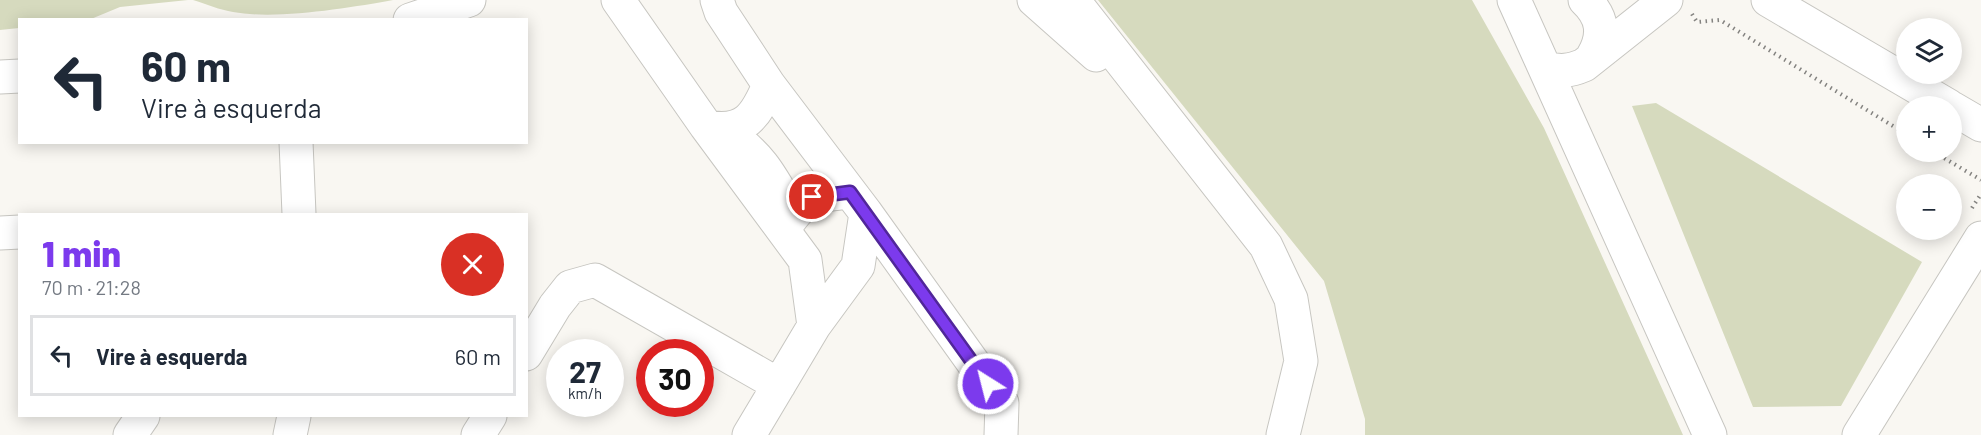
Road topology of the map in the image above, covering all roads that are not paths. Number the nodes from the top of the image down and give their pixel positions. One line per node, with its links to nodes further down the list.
1 (467, 0): 10 (street)
2 (618, 0): 19 (street)
3 (717, 0): 15 (street)
4 (1034, 0): 20 (street)
5 (1073, 0): 20 (street)
6 (1585, 0): 11 (street)
7 (1666, 0): 11 (street)
8 (1768, 0): 16 (street)
9 (1524, 4): 12 (street)
10 (416, 18)
11 (1593, 56): 12 (street)
12 (1546, 68): 43 (street)
13 (18, 76): 14 (street)
14 (0, 77)
15 (769, 85): 19 (street); 22 (street)
16 (1931, 96)
17 (1962, 114): 18 (street)
18 (1981, 125)
19 (715, 128): 24 (street)
20 (1180, 139): 42 (street)
21 (296, 144): 23 (street)
22 (858, 202): 24 (street); 29 (street); 30 (street)
23 (299, 213)
24 (788, 222): 28 (street)
25 (18, 232): 26 (street)
26 (0, 233)
27 (1981, 238): 44 (street)
28 (805, 260): 29 (street); 31 (street)
29 (858, 266): 30 (street); 31 (street)
30 (918, 286): 41 (street)
31 (814, 326): 33 (street)
32 (528, 351): 33 (street)
33 (779, 385): 40 (street)
34 (141, 417): 37 (street)
35 (294, 417): 38 (street)
36 (489, 417): 39 (street)
37 (130, 435)
38 (290, 435)
39 (478, 435)
40 (749, 435)
41 (1001, 435)
42 (1283, 435)
43 (1710, 435)
44 (1859, 435)

